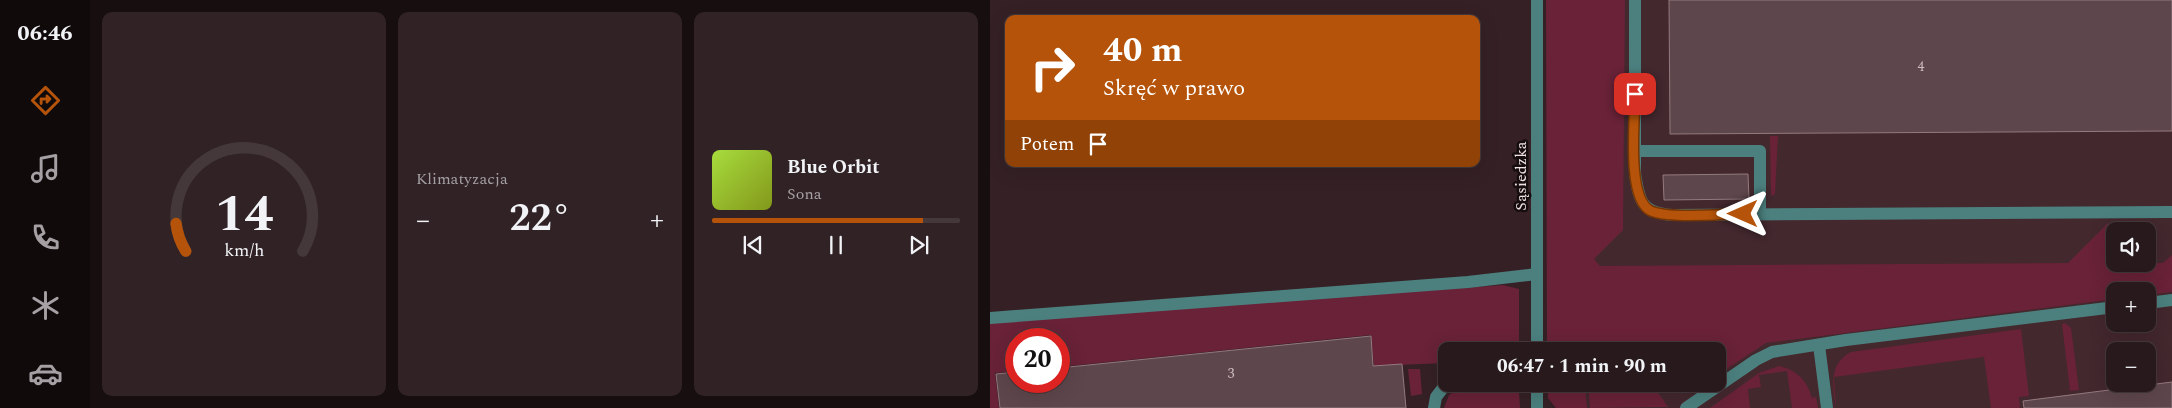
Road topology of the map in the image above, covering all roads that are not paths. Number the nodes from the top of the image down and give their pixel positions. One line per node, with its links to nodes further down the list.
1 (1536, 0): 6 (street, Sąsiedzka)
2 (1635, 0): 3 (street)
3 (1635, 151): 5 (street); 5 (street)
4 (2172, 212): 5 (street)
5 (1760, 214)
6 (1537, 274): 10 (street); 11 (street, Sąsiedzka)
7 (2172, 300): 8 (street)
8 (2156, 303)
9 (2106, 308): 12 (street)
10 (990, 318)
11 (1537, 342)
12 (1819, 345): 17 (street); 18 (street)
13 (1440, 392): 15 (street)
14 (1537, 392): 16 (street)
15 (1434, 408)
16 (1537, 408)
17 (1686, 408)
18 (1827, 408)

